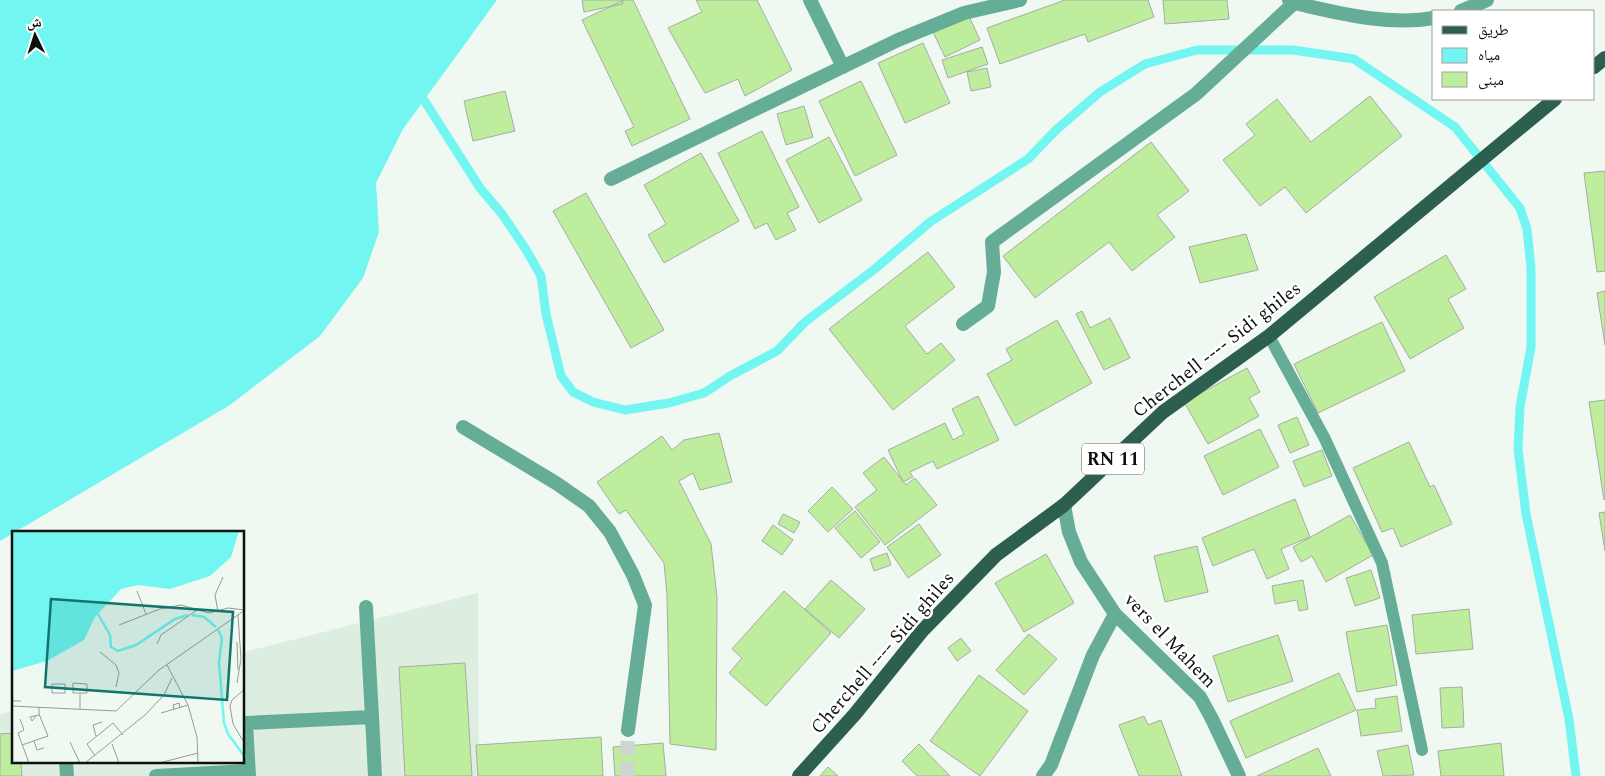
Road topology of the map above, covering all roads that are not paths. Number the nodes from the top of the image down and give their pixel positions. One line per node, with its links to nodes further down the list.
1 (810, 0): 9 (street)
2 (1020, 0): 9 (street)
3 (1292, 1): 6 (street); 12 (street)
4 (1479, 1): 5 (street)
5 (1463, 10)
6 (1432, 18)
7 (1605, 58): 8 (main road)
8 (1595, 66)
9 (843, 67): 11 (street)
10 (1554, 100): 13 (main road, Cherchell ---- Sidi ghiles / RN 11)
11 (611, 179)
12 (963, 324)
13 (1269, 336): 15 (main road, Cherchell ---- Sidi ghiles / RN 11); 20 (lane)
14 (463, 427): 19 (street)
15 (1064, 505): 17 (street, vers el Mahem); 25 (main road, Cherchell ---- Sidi ghiles / RN 11)
16 (366, 607): 18 (street)
17 (1115, 614): 26 (street); 27 (street, vers el Mahem)
18 (372, 717): 22 (street); 24 (street)
19 (628, 730)
20 (1422, 750)
21 (179, 771): 22 (street); 23 (street)
22 (248, 774)
23 (156, 776)
24 (375, 776)
25 (799, 776)
26 (1044, 776)
27 (1239, 776)

